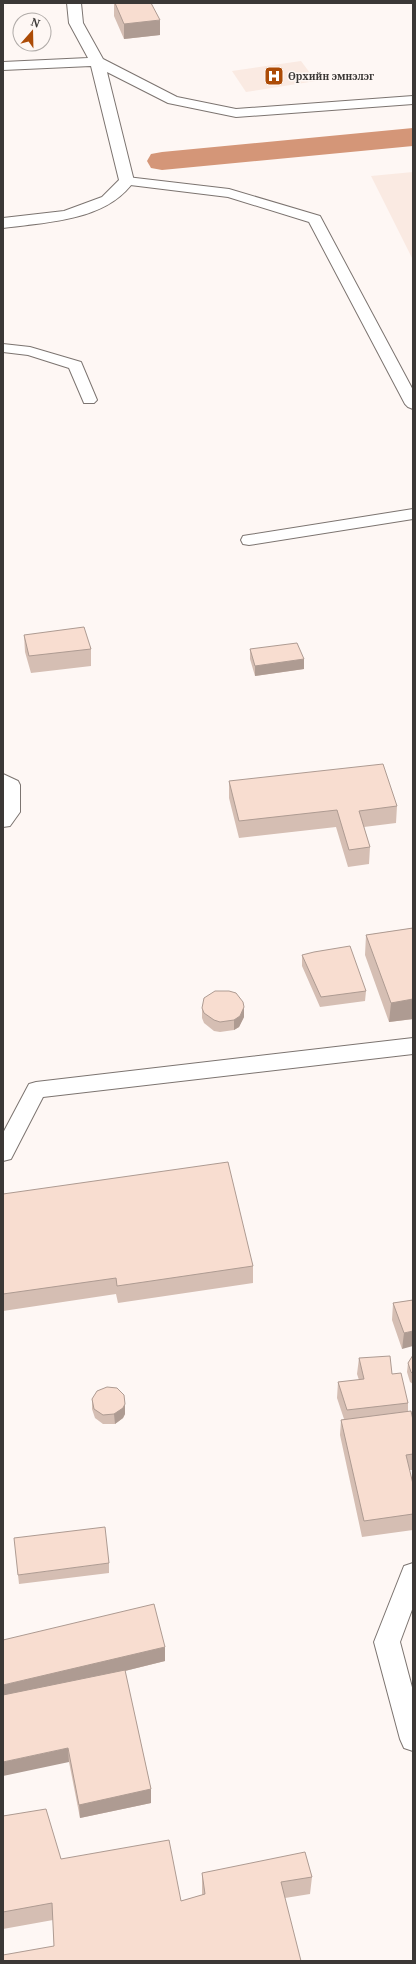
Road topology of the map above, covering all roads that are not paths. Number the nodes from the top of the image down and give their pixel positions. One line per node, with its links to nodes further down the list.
1 (74, 3): 2 (street)
2 (97, 62): 3 (street); 4 (street); 5 (street)
3 (3, 66)
4 (413, 100)
5 (127, 181): 6 (street); 9 (lane)
6 (3, 223)
7 (3, 348): 8 (lane)
8 (89, 400)
9 (413, 404)
10 (413, 514): 11 (lane)
11 (249, 540)
12 (3, 780): 13 (lane)
13 (3, 821)
14 (413, 1046): 15 (lane)
15 (3, 1153)
16 (413, 1574): 17 (lane)
17 (413, 1739)

